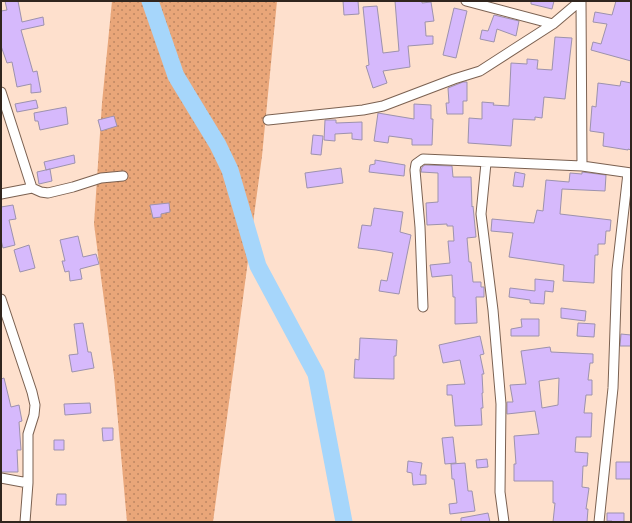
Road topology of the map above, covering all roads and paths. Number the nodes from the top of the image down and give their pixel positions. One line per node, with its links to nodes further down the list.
1 (466, 1): 3 (street)
2 (580, 1): 3 (street); 7 (street)
3 (553, 24): 5 (street)
4 (1, 92): 10 (street)
5 (268, 120)
6 (486, 163): 7 (street); 13 (street); 17 (street)
7 (582, 166): 8 (street)
8 (629, 173): 18 (street)
9 (123, 176): 10 (street)
10 (32, 188): 11 (street)
11 (1, 194)
12 (1, 299): 15 (street)
13 (423, 307)
14 (1, 478): 15 (street)
15 (28, 483): 16 (street)
16 (25, 522)
17 (504, 522)
18 (599, 522)

